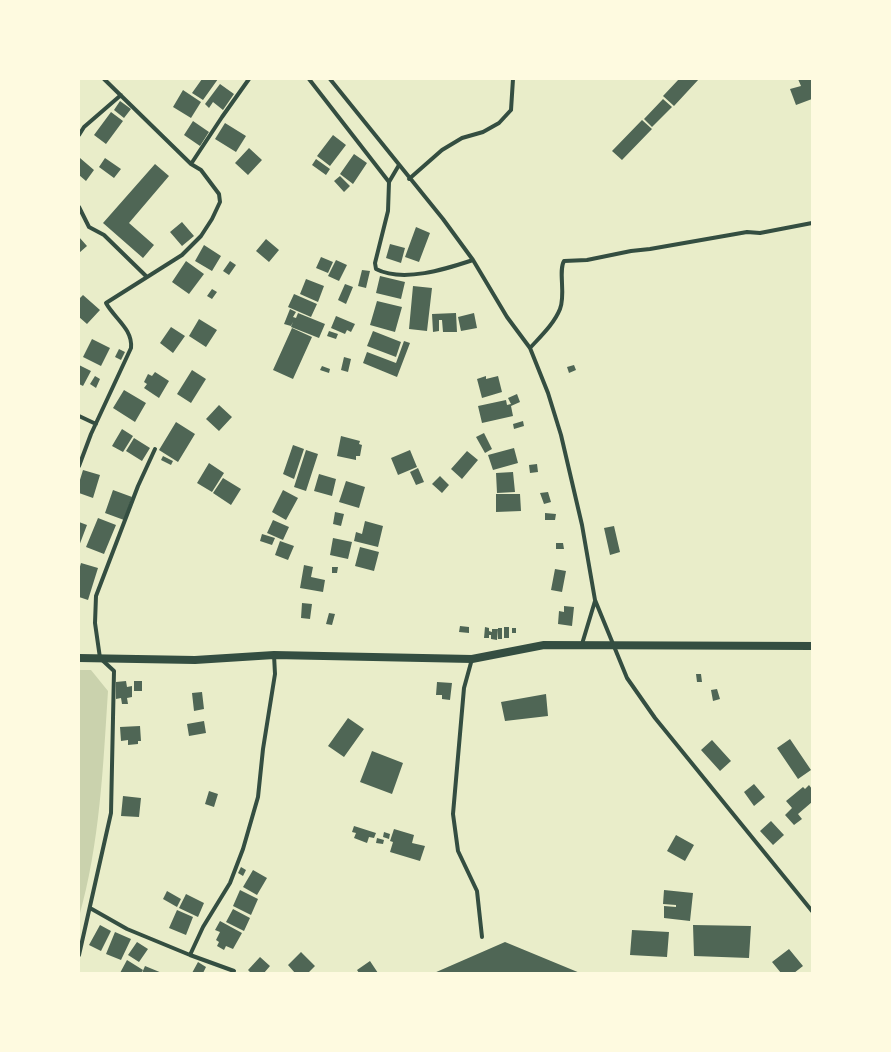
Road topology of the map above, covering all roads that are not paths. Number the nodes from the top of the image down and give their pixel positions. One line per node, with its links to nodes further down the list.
1 (104, 79): 6 (street)
2 (249, 79): 8 (street)
3 (309, 79): 11 (street)
4 (330, 79): 9 (street)
5 (513, 79): 10 (street)
6 (121, 95): 7 (street); 8 (street)
7 (79, 135)
8 (191, 164): 15 (street)
9 (399, 165): 10 (street); 11 (street)
10 (409, 179): 14 (street)
11 (389, 182): 14 (street)
12 (79, 207): 15 (street)
13 (812, 223): 16 (street)
14 (472, 260): 16 (street)
15 (147, 277): 18 (street)
16 (530, 348): 21 (street)
17 (79, 416): 18 (street)
18 (96, 424): 20 (street)
19 (155, 449): 27 (street)
20 (79, 466)
21 (595, 600): 22 (street); 23 (street)
22 (582, 644): 23 (main road); 28 (main road)
23 (614, 644): 24 (main road); 30 (street)
24 (812, 646)
25 (274, 655): 27 (main road); 28 (main road); 33 (street)
26 (79, 658): 27 (main road)
27 (100, 658): 29 (street)
28 (472, 659): 31 (street)
29 (90, 908): 32 (street); 33 (street)
30 (812, 912)
31 (482, 937)
32 (79, 955)
33 (190, 955): 34 (street)
34 (233, 973)

